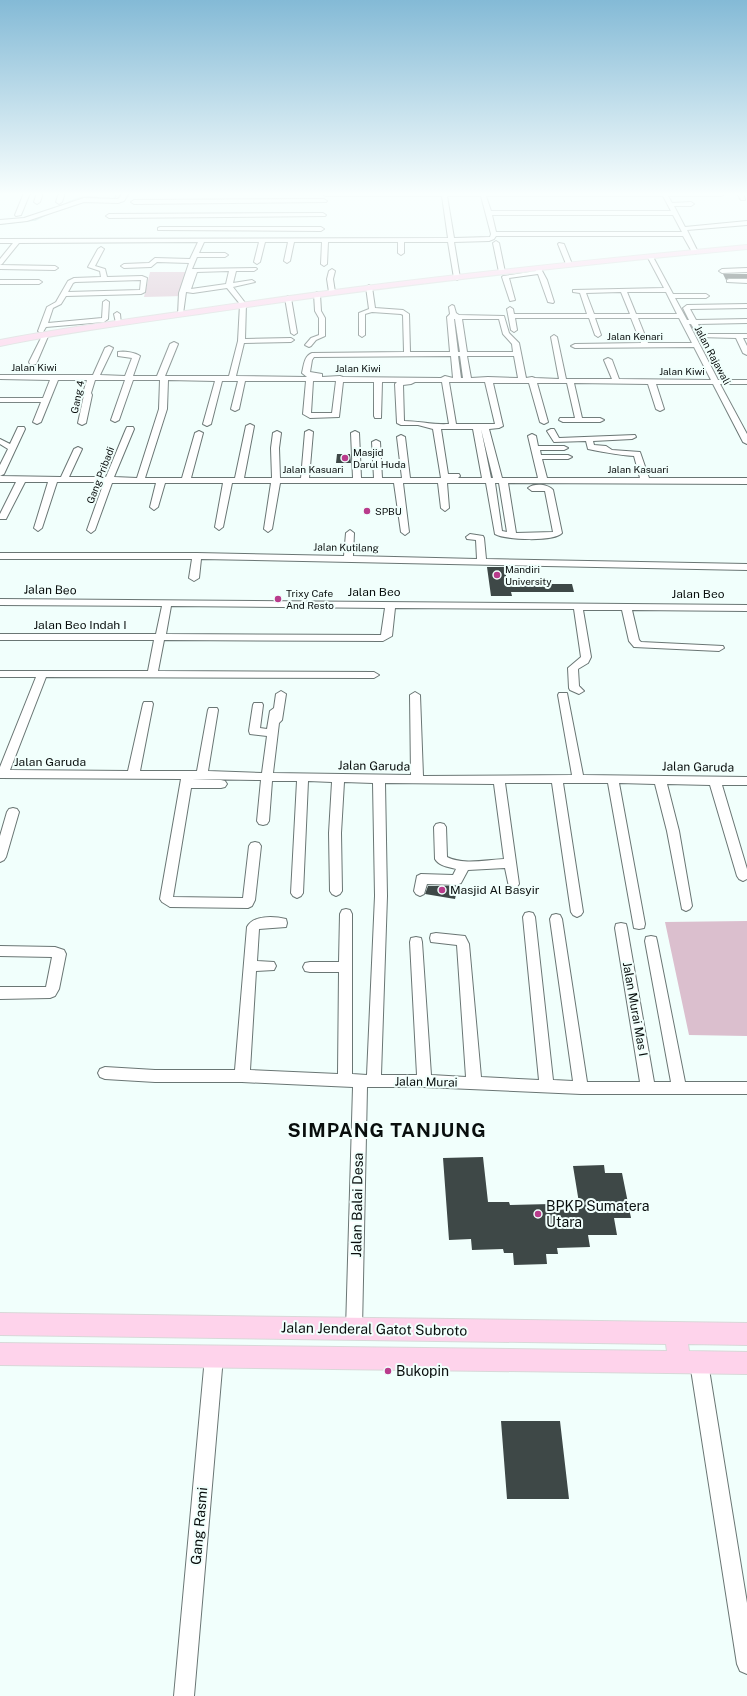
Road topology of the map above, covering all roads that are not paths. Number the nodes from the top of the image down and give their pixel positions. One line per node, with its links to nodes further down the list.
1 (104, 272): 12 (street)
2 (189, 272): 34 (street)
3 (193, 272): 18 (street)
4 (233, 272): 18 (street)
5 (332, 272): 21 (street)
6 (457, 272): 11 (street)
7 (501, 272): 11 (main road)
8 (529, 272): 36 (street)
9 (540, 272): 42 (street)
10 (659, 272): 24 (street, Jalan Rajawali)
11 (458, 278): 19 (main road)
12 (104, 279): 25 (street); 25 (street)
13 (729, 281): 14 (street)
14 (747, 281)
15 (0, 282): 16 (street)
16 (39, 282)
17 (252, 282): 18 (street)
18 (232, 284): 30 (street)
19 (369, 287): 21 (main road); 33 (street)
20 (575, 291): 24 (street)
21 (332, 292): 26 (main road)
22 (624, 292): 38 (street)
23 (583, 293): 37 (street)
24 (670, 293): 27 (street); 31 (street, Jalan Rajawali)
25 (64, 294): 44 (street)
26 (317, 294): 28 (main road); 52 (street)
27 (706, 296)
28 (288, 298): 30 (main road); 51 (street)
29 (106, 302): 44 (street)
30 (246, 303): 34 (main road); 51 (street)
31 (676, 305): 32 (street); 39 (street, Jalan Rajawali)
32 (747, 305): 41 (street)
33 (372, 310): 45 (street); 58 (street)
34 (180, 314): 44 (main road)
35 (453, 314): 61 (street); 62 (street); 63 (street)
36 (512, 316): 42 (street); 43 (street)
37 (591, 316): 38 (street); 42 (street); 46 (street)
38 (633, 316): 39 (street); 55 (street)
39 (683, 319): 41 (street); 53 (street, Jalan Rajawali)
40 (747, 321): 41 (street)
41 (694, 322): 48 (street)
42 (554, 327): 83 (street)
43 (514, 330)
44 (43, 331): 49 (main road); 65 (street)
45 (362, 335)
46 (598, 335)
47 (747, 336): 48 (street)
48 (739, 337): 59 (street)
49 (0, 343)
50 (174, 344): 72 (street)
51 (240, 344): 57 (street); 74 (street)
52 (309, 345)
53 (696, 345): 55 (street, Jalan Kenari); 86 (street, Jalan Rajawali)
54 (575, 346): 55 (street, Jalan Kenari)
55 (646, 346)
56 (109, 348): 67 (street, Gang 4)
57 (270, 348)
58 (407, 351)
59 (747, 353)
60 (121, 354): 68 (street)
61 (454, 354): 62 (street); 69 (street); 69 (street)
62 (464, 354): 63 (street); 70 (street)
63 (518, 354): 71 (street)
64 (608, 360): 84 (street)
65 (33, 362)
66 (55, 377): 67 (street, Jalan Kiwi); 78 (street, Jalan Kiwi); 90 (street)
67 (94, 377): 68 (street, Jalan Kiwi); 100 (street, Gang 4)
68 (129, 377): 72 (street, Jalan Kiwi); 94 (street)
69 (456, 377): 70 (street, Jalan Kiwi); 81 (street, Jalan Kiwi)
70 (466, 377): 71 (street); 82 (street, Jalan Kiwi)
71 (521, 377): 80 (street, Jalan Kiwi); 82 (street, Jalan Kiwi)
72 (162, 378): 73 (street, Jalan Kiwi); 134 (street)
73 (219, 378): 74 (street, Jalan Kiwi); 101 (street)
74 (232, 378): 75 (street, Jalan Kiwi)
75 (242, 378): 76 (street, Jalan Kiwi); 91 (street)
76 (310, 378): 77 (street, Jalan Kiwi); 77 (street)
77 (340, 378): 79 (street, Jalan Kiwi)
78 (1, 379)
79 (378, 379): 81 (street, Jalan Kiwi); 93 (street)
80 (532, 379): 83 (street, Jalan Kiwi); 99 (street)
81 (445, 380): 82 (street); 103 (street); 105 (street)
82 (488, 380): 87 (street); 104 (street)
83 (567, 380): 84 (street, Jalan Kiwi); 96 (street)
84 (616, 380): 85 (street, Jalan Kiwi)
85 (651, 381): 86 (street, Jalan Kiwi); 92 (street)
86 (716, 381): 88 (street, Jalan Kiwi); 120 (street, Jalan Rajawali)
87 (502, 382)
88 (747, 382)
89 (0, 400): 90 (street)
90 (46, 400): 98 (street)
91 (235, 409)
92 (660, 409)
93 (378, 416)
94 (115, 420)
95 (563, 420): 96 (street)
96 (579, 420): 97 (street)
97 (600, 420)
98 (37, 422)
99 (544, 422)
100 (82, 423)
101 (207, 424)
102 (250, 426): 138 (street)
103 (453, 426): 104 (street); 105 (street)
104 (481, 426): 148 (street); 148 (street)
105 (437, 427): 148 (street)
106 (21, 429): 121 (street)
107 (130, 429): 133 (street, Gang Pribadi)
108 (550, 431): 117 (street)
109 (309, 432): 147 (street)
110 (199, 433): 136 (street)
111 (276, 433): 139 (street)
112 (355, 433): 140 (street)
113 (532, 436): 122 (street)
114 (401, 437): 142 (street)
115 (632, 437): 116 (street)
116 (622, 438): 117 (street); 125 (street)
117 (589, 439): 125 (street)
118 (0, 441): 121 (street)
119 (376, 442): 141 (street)
120 (747, 442)
121 (12, 448): 128 (street)
122 (535, 448): 123 (street); 126 (street)
123 (564, 448)
124 (78, 449): 132 (street)
125 (627, 453): 145 (street)
126 (538, 457): 127 (street); 144 (street)
127 (568, 457)
128 (0, 474)
129 (0, 479): 130 (street, Jalan Kasuari)
130 (22, 479): 131 (street, Jalan Kasuari); 151 (street)
131 (53, 480): 132 (street, Jalan Kasuari); 153 (street)
132 (64, 480): 133 (street, Jalan Kasuari)
133 (109, 480): 134 (street, Jalan Kasuari); 155 (street, Gang Pribadi)
134 (140, 480): 135 (street, Jalan Kasuari)
135 (161, 480): 136 (street, Jalan Kasuari); 149 (street)
136 (186, 480): 137 (street, Jalan Kasuari)
137 (228, 480): 138 (street, Jalan Kasuari); 152 (street)
138 (240, 480): 139 (street, Jalan Kasuari)
139 (276, 480): 147 (street, Jalan Kasuari); 154 (street)
140 (357, 480): 141 (street, Jalan Kasuari); 147 (street, Jalan Kasuari)
141 (378, 480): 142 (street, Jalan Kasuari)
142 (402, 480): 143 (street, Jalan Kasuari); 156 (street)
143 (442, 480): 148 (street, Jalan Kasuari); 150 (street)
144 (543, 480): 145 (street, Jalan Kasuari); 148 (street, Jalan Kasuari)
145 (645, 480): 146 (street, Jalan Kasuari)
146 (747, 480)
147 (305, 481)
148 (495, 481): 158 (street); 158 (street); 158 (street)
149 (154, 507)
150 (445, 508)
151 (3, 518)
152 (219, 527)
153 (38, 528)
154 (268, 529)
155 (91, 530)
156 (405, 532)
157 (350, 533): 162 (street)
158 (512, 535)
159 (470, 537): 163 (street)
160 (0, 556): 161 (street, Jalan Kutilang)
161 (196, 556): 162 (street, Jalan Kutilang); 165 (street)
162 (348, 558): 163 (street, Jalan Kutilang)
163 (482, 560): 164 (street, Jalan Kutilang)
164 (747, 567)
165 (194, 578)
166 (0, 602): 167 (street, Jalan Beo)
167 (167, 604): 168 (street, Jalan Beo); 173 (street)
168 (390, 605): 169 (street, Jalan Beo); 173 (street, Jalan Beo Indah I)
169 (578, 607): 170 (street, Jalan Beo); 179 (street)
170 (626, 607): 171 (street, Jalan Beo); 174 (street)
171 (747, 608)
172 (0, 638): 173 (street, Jalan Beo Indah I)
173 (160, 639): 177 (street)
174 (719, 648)
175 (0, 674): 176 (street)
176 (42, 674): 177 (street); 188 (street)
177 (152, 675): 178 (street)
178 (374, 675)
179 (579, 691)
180 (280, 694): 191 (street)
181 (415, 695): 199 (street)
182 (563, 695): 195 (street)
183 (148, 704): 189 (street)
184 (258, 705): 187 (street)
185 (213, 710): 190 (street)
186 (275, 712): 187 (street)
187 (272, 733): 191 (street)
188 (1, 774): 189 (street, Jalan Garuda)
189 (134, 775): 197 (street, Jalan Garuda)
190 (202, 776): 191 (street, Jalan Garuda); 197 (street, Jalan Garuda)
191 (269, 777): 192 (street, Jalan Garuda); 206 (street)
192 (303, 778): 193 (street, Jalan Garuda); 216 (street)
193 (338, 779): 198 (street, Jalan Garuda); 214 (street)
194 (557, 779): 195 (street, Jalan Garuda); 200 (street, Jalan Garuda); 218 (street)
195 (578, 779): 196 (street, Jalan Garuda)
196 (614, 779): 201 (street, Jalan Garuda); 223 (street)
197 (187, 780): 204 (street); 208 (street)
198 (379, 780): 199 (street, Jalan Garuda); 236 (street)
199 (417, 780): 200 (street, Jalan Garuda)
200 (499, 780): 210 (street)
201 (660, 780): 202 (street, Jalan Garuda); 217 (street)
202 (715, 781): 203 (street, Jalan Garuda); 212 (street)
203 (747, 781)
204 (224, 784)
205 (13, 812): 209 (street)
206 (263, 821)
207 (440, 827): 211 (street)
208 (255, 846)
209 (0, 857)
210 (510, 864): 211 (street); 213 (street)
211 (464, 865): 215 (street)
212 (743, 876)
213 (513, 884)
214 (336, 891)
215 (420, 891)
216 (297, 892)
217 (686, 906)
218 (576, 912)
219 (346, 914): 232 (street)
220 (530, 917): 239 (street)
221 (556, 919): 240 (street)
222 (281, 923): 229 (street)
223 (639, 924)
224 (621, 928): 243 (street, Jalan Murai Mas I)
225 (436, 938): 238 (street)
226 (651, 941): 241 (street)
227 (416, 942): 237 (street)
228 (0, 951): 233 (street)
229 (250, 966): 230 (street); 235 (street)
230 (269, 966)
231 (310, 967): 232 (street)
232 (346, 967): 236 (street)
233 (0, 993)
234 (105, 1073): 235 (street, Jalan Murai)
235 (242, 1076): 236 (street, Jalan Murai)
236 (360, 1081): 237 (street, Jalan Murai); 245 (street, Jalan Balai Desa)
237 (424, 1081): 238 (street, Jalan Murai)
238 (474, 1083): 239 (street, Jalan Murai)
239 (546, 1087): 240 (street, Jalan Murai)
240 (581, 1088): 243 (street, Jalan Murai)
241 (679, 1088): 242 (street, Jalan Murai); 243 (street, Jalan Murai)
242 (747, 1088)
243 (648, 1089)
244 (0, 1324): 245 (main road, Jalan Jenderal Gatot Subroto)
245 (354, 1329): 246 (main road, Jalan Jenderal Gatot Subroto)
246 (675, 1333): 247 (main road, Jalan Jenderal Gatot Subroto); 250 (main road)
247 (747, 1334)
248 (0, 1354): 249 (main road)
249 (214, 1357): 250 (main road); 253 (street, Gang Rasmi)
250 (690, 1363): 251 (main road); 252 (street)
251 (747, 1363)
252 (747, 1664)
253 (184, 1696)

